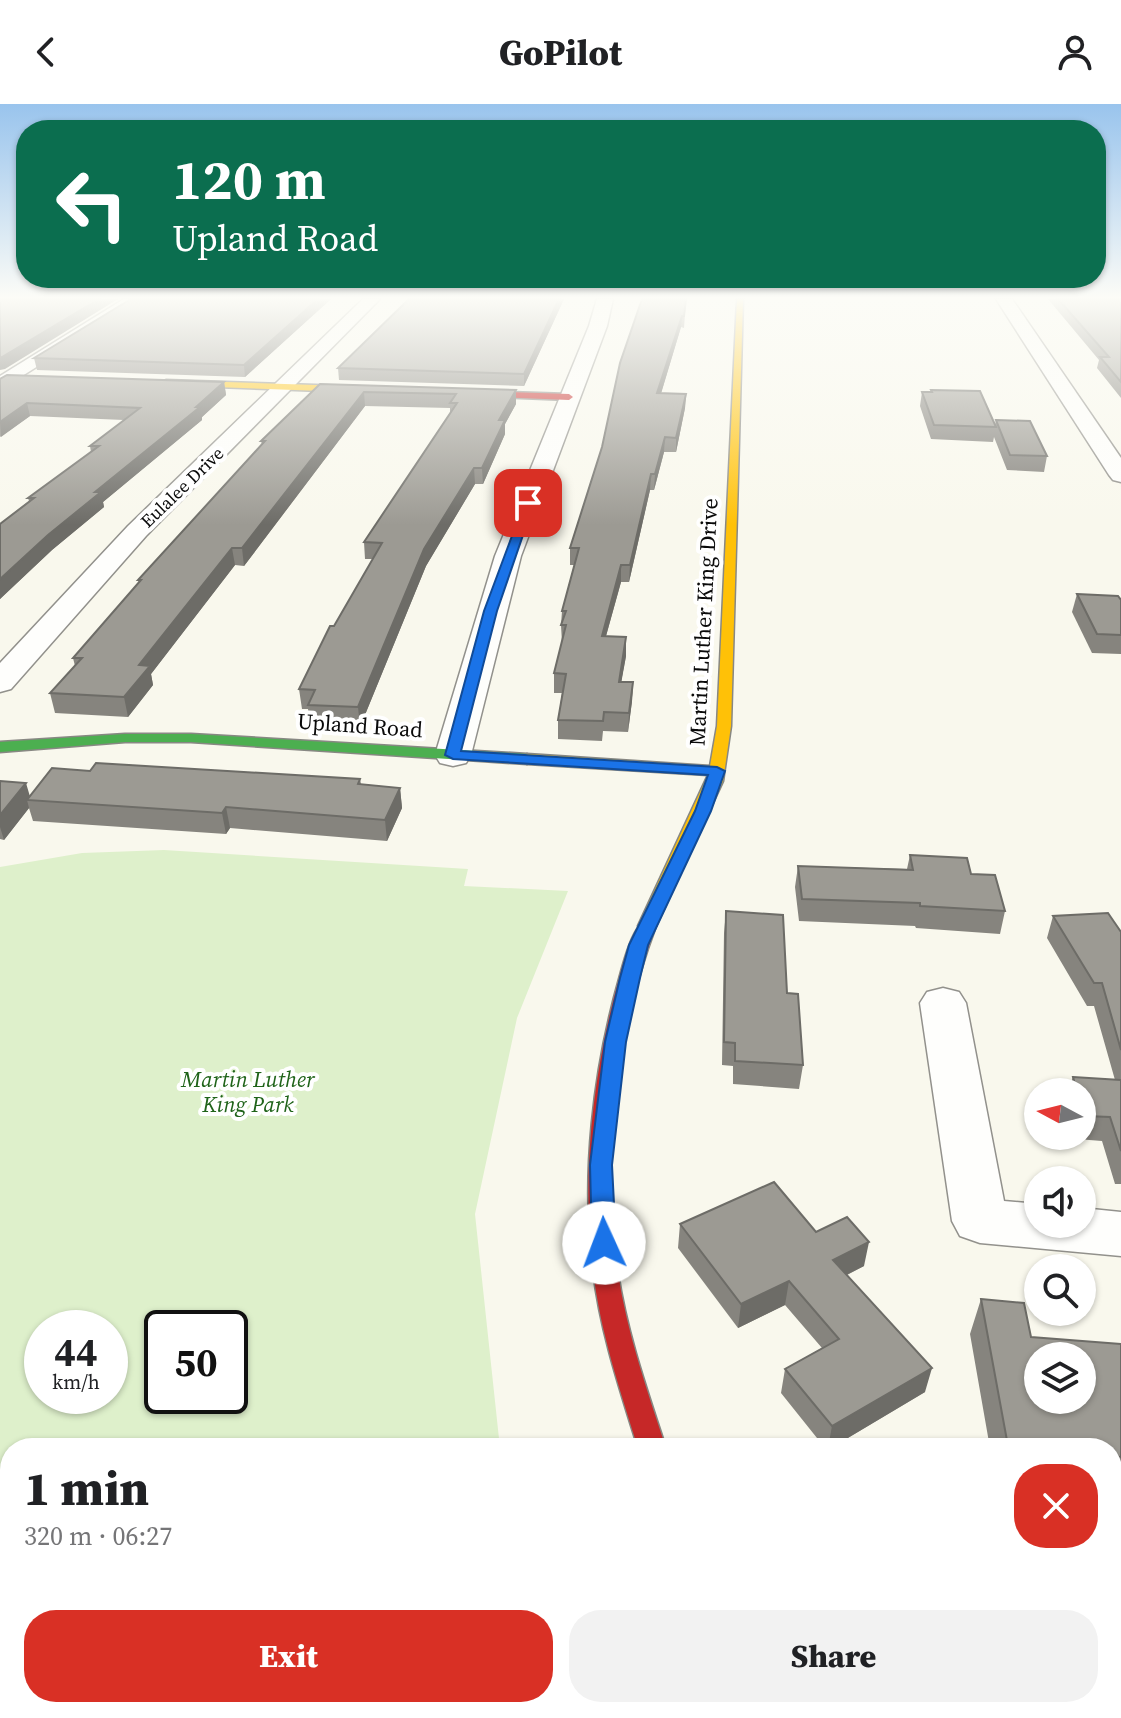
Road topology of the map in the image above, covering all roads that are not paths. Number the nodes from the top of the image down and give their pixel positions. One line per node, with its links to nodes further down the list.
1 (296, 374): 8 (street, Eulalee Drive)
2 (577, 374): 11 (street)
3 (737, 374): 16 (main road, Martin Luther King Drive)
4 (1054, 374): 12 (street)
5 (40, 379): 6 (main road)
6 (3, 380)
7 (146, 383): 8 (main road)
8 (283, 387): 9 (main road); 13 (street, Eulalee Drive)
9 (394, 391)
10 (442, 392): 11 (main road)
11 (569, 397): 15 (street)
12 (1121, 475)
13 (0, 682)
14 (0, 747): 15 (main road, Upland Road)
15 (453, 755): 16 (main road, Upland Road)
16 (717, 771): 19 (main road, Martin Luther King Drive)
17 (943, 1003): 18 (street)
18 (1121, 1234)
19 (649, 1438)

